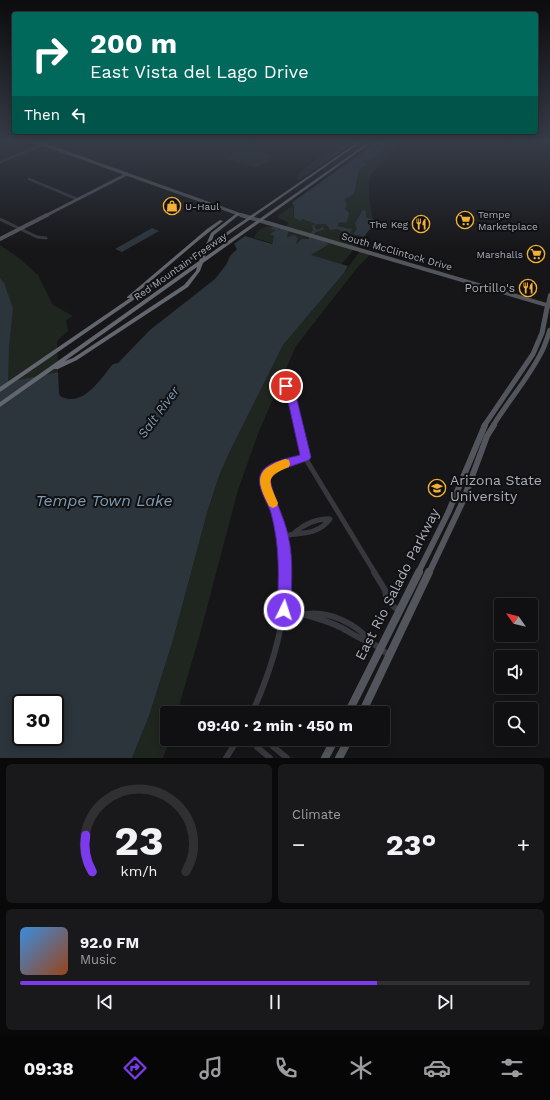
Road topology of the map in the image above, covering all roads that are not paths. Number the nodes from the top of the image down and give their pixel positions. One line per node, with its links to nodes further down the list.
1 (120, 177): 6 (main road)
2 (136, 177): 7 (main road, South McClintock Drive)
3 (309, 177): 14 (highway, Red Mountain Freeway)
4 (321, 177): 16 (highway, Red Mountain Freeway)
5 (29, 179): 6 (street)
6 (77, 199): 9 (main road)
7 (236, 213): 13 (main road, South McClintock Drive); 14 (highway); 16 (highway)
8 (0, 219): 9 (street)
9 (19, 228): 10 (main road); 11 (street)
10 (0, 237)
11 (46, 238)
12 (550, 296): 13 (main road, East Rio Salado Parkway)
13 (549, 306): 24 (main road, East Rio Salado Parkway)
14 (118, 310): 17 (highway, Red Mountain Freeway)
15 (550, 330): 26 (main road, East Rio Salado Parkway)
16 (66, 361): 19 (highway)
17 (0, 390)
18 (290, 392): 20 (street)
19 (0, 405)
20 (306, 457): 21 (street); 22 (street)
21 (339, 515): 22 (street); 24 (street)
22 (283, 536): 23 (street)
23 (284, 610): 25 (street); 27 (street)
24 (399, 611): 25 (main road, East Rio Salado Parkway)
25 (380, 648): 26 (street); 28 (main road, East Rio Salado Parkway)
26 (390, 656): 29 (main road, East Rio Salado Parkway)
27 (255, 706)
28 (351, 706)
29 (365, 706)
30 (234, 746): 35 (street)
31 (257, 746): 36 (street)
32 (272, 746): 37 (street)
33 (331, 746): 38 (main road)
34 (345, 746): 39 (main road)
35 (226, 758)
36 (270, 758)
37 (287, 758)
38 (325, 758)
39 (339, 758)

